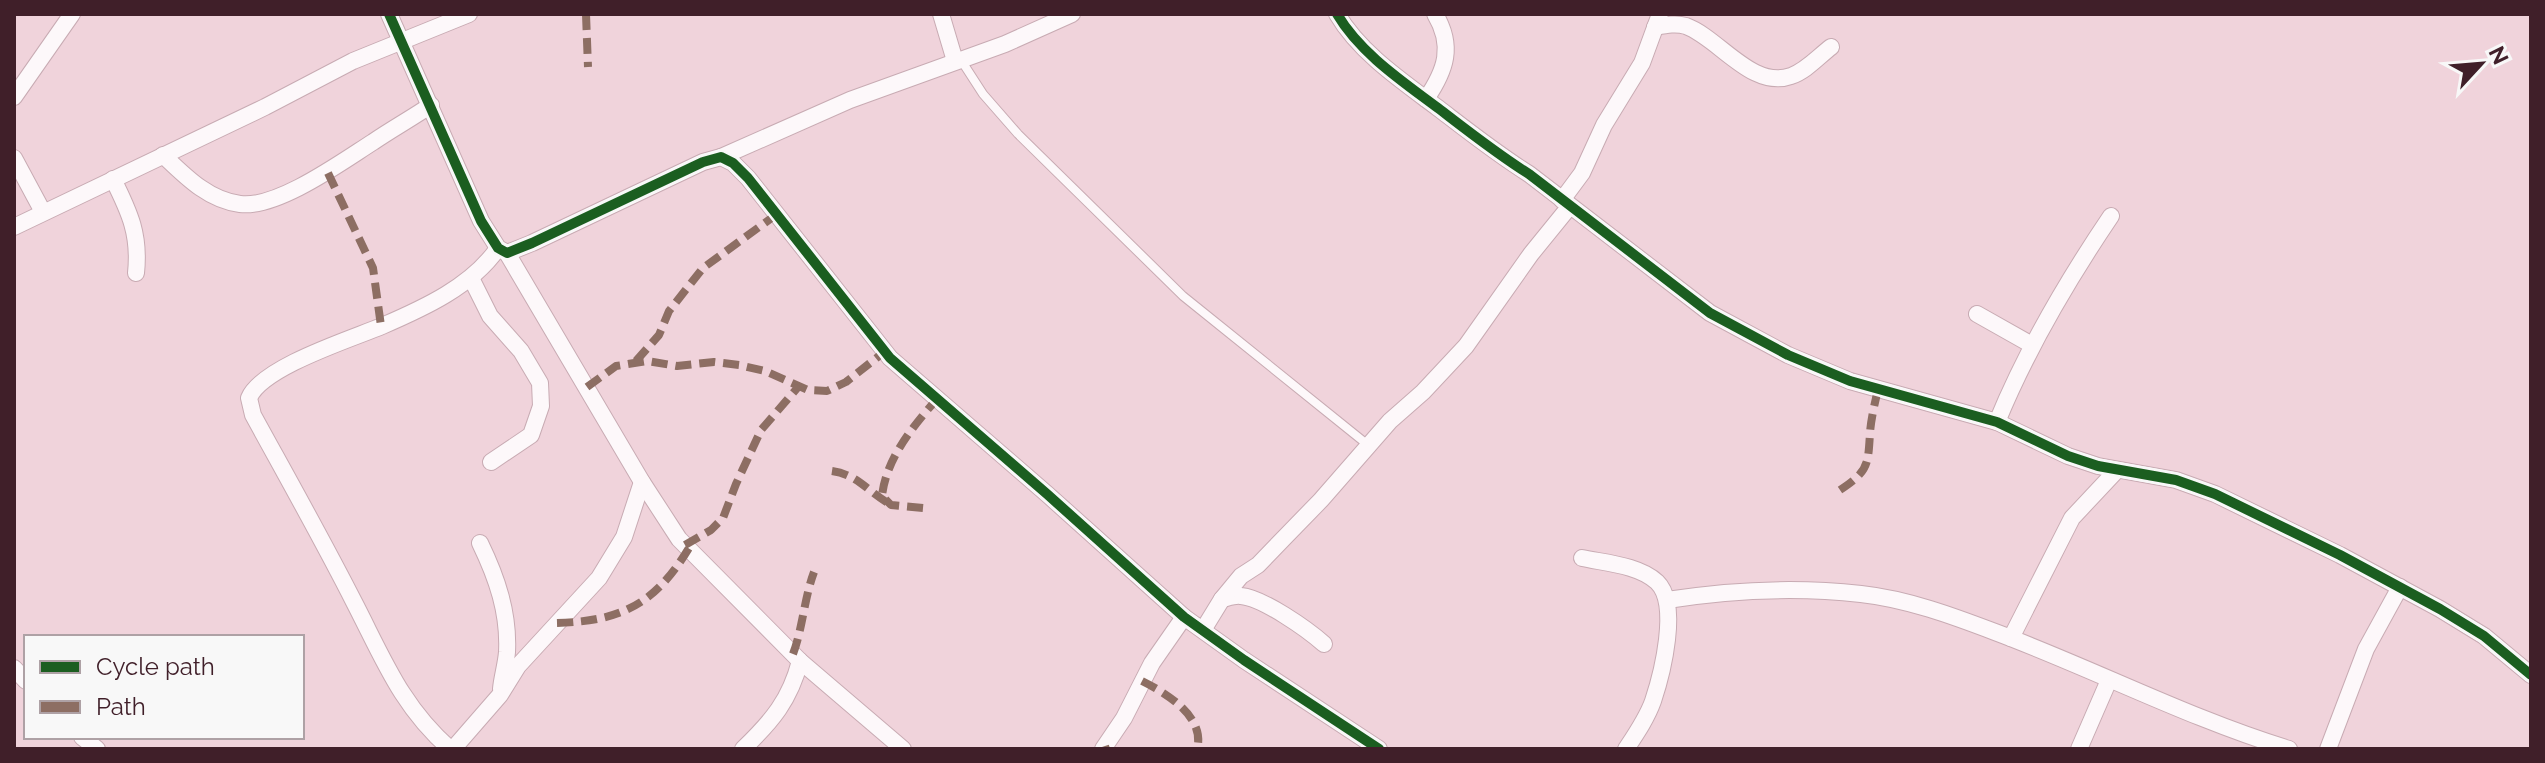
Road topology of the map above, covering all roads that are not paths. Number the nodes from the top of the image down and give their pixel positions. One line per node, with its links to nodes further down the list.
1 (72, 14): 12 (street)
2 (389, 14): 9 (street)
3 (469, 14): 9 (street)
4 (941, 14): 11 (street)
5 (1072, 14): 11 (street)
6 (1337, 14): 13 (street)
7 (1435, 14): 13 (street)
8 (1658, 20): 10 (street); 19 (street)
9 (401, 40): 14 (street); 15 (street)
10 (1831, 47)
11 (958, 60): 16 (street); 29 (lane)
12 (14, 97)
13 (1426, 99): 19 (street)
14 (431, 105): 15 (street); 23 (street)
15 (163, 155): 18 (street)
16 (721, 157): 23 (street); 38 (street)
17 (14, 158): 20 (street)
18 (113, 179): 20 (street); 24 (street)
19 (1566, 203): 28 (street); 29 (street)
20 (43, 212): 22 (street)
21 (2111, 216): 27 (street)
22 (14, 227)
23 (503, 250): 25 (street); 32 (street)
24 (136, 273)
25 (471, 278): 30 (street); 46 (street)
26 (1977, 314): 27 (street)
27 (2032, 345): 28 (street)
28 (1997, 422): 31 (street)
29 (1368, 445): 36 (street)
30 (491, 462)
31 (2117, 470): 35 (street); 40 (street)
32 (642, 482): 42 (street); 45 (street)
33 (480, 543): 45 (street)
34 (1582, 558): 37 (street)
35 (2400, 587): 43 (street); 54 (street)
36 (1222, 599): 39 (street); 41 (street)
37 (1667, 600): 40 (street); 51 (street)
38 (1184, 617): 39 (street); 49 (street)
39 (1203, 630): 50 (street)
40 (2011, 638): 44 (street)
41 (1324, 644)
42 (800, 661): 47 (street); 48 (street)
43 (2531, 675)
44 (2109, 680): 52 (street); 53 (street)
45 (500, 695): 46 (street)
46 (452, 749)
47 (743, 749)
48 (903, 749)
49 (1103, 749)
50 (1379, 749)
51 (1626, 749)
52 (2079, 749)
53 (2289, 749)
54 (2328, 749)

